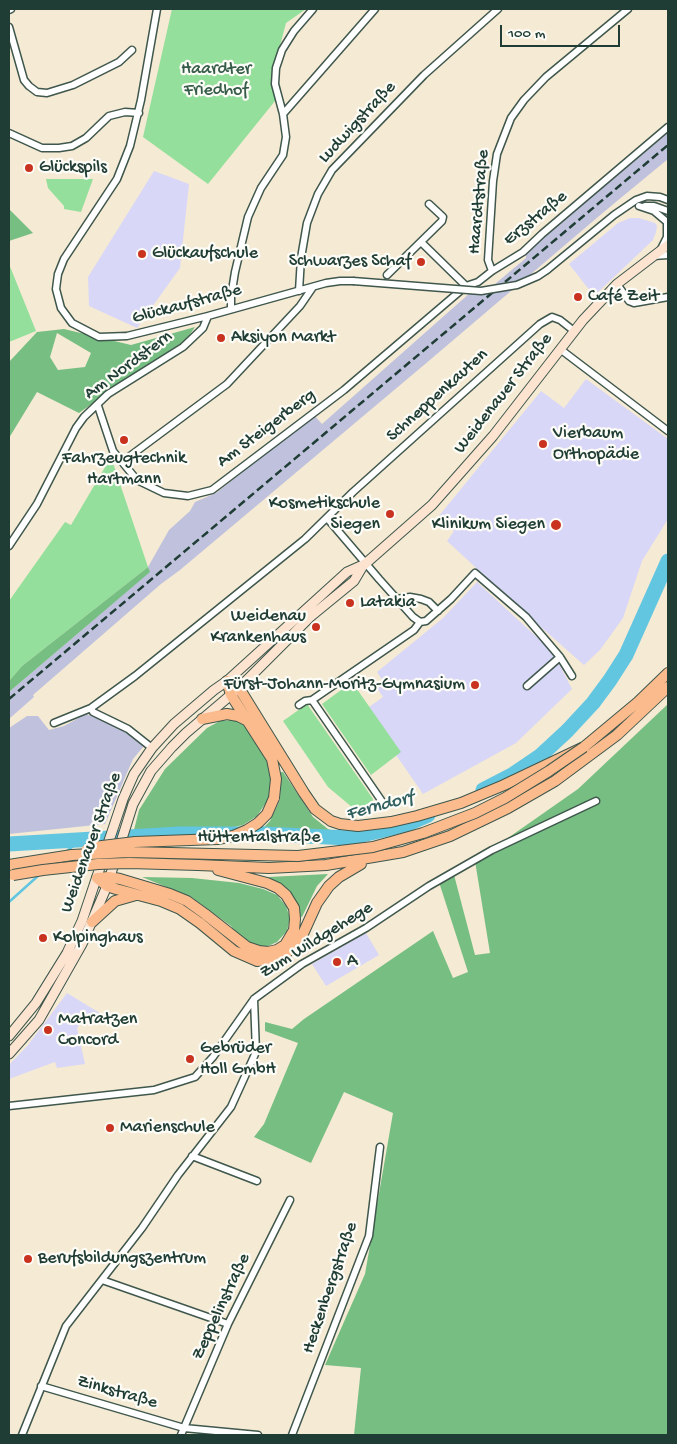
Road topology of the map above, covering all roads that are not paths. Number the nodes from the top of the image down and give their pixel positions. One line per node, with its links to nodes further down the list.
1 (157, 9): 8 (street, Glückaufstraße)
2 (313, 9): 9 (street)
3 (375, 9): 9 (street)
4 (498, 9): 24 (street, Ludwigstraße)
5 (628, 9): 19 (street, Haardtstraße)
6 (9, 27): 7 (street)
7 (132, 50)
8 (138, 113): 11 (street); 27 (street, Glückaufstraße)
9 (283, 114): 26 (street)
10 (668, 127): 19 (street, Erzstraße)
11 (9, 133)
12 (668, 200): 15 (street, Glückaufstraße)
13 (429, 204): 17 (street)
14 (639, 206): 15 (street, Glückaufstraße); 16 (street, Glückaufstraße); 18 (street)
15 (624, 209): 23 (street, Glückaufstraße, bridge)
16 (668, 211)
17 (421, 242): 20 (street); 22 (street)
18 (666, 250): 21 (main road, Weidenauer Straße)
19 (492, 271): 22 (street, Erzstraße)
20 (387, 275)
21 (617, 284): 25 (street); 28 (main road, Weidenauer Straße)
22 (466, 286): 32 (street, Am Steigerberg)
23 (313, 287): 24 (street, Glückaufstraße); 32 (street)
24 (299, 291): 26 (street, Glückaufstraße)
25 (668, 297)
26 (231, 309): 27 (street, Glückaufstraße)
27 (208, 316): 30 (street, Am Nordstern)
28 (574, 331): 29 (main road, Weidenauer Straße); 33 (street, Schneppenkauten)
29 (560, 349): 31 (street); 35 (main road, Weidenauer Straße)
30 (98, 406): 32 (street, Am Steigerberg); 34 (street, Am Nordstern)
31 (668, 432)
32 (122, 462)
33 (327, 518): 35 (street); 48 (street, Schneppenkauten)
34 (9, 546)
35 (365, 564): 36 (street); 42 (main road, Weidenauer Straße); 45 (main road, Weidenauer Straße)
36 (397, 599): 37 (street); 38 (street)
37 (438, 611): 38 (street); 39 (street)
38 (420, 622): 46 (street)
39 (560, 657): 41 (street); 43 (street)
40 (668, 673): 52 (highway, Hüttentalstraße)
41 (572, 676)
42 (227, 681): 45 (highway); 53 (main road, Weidenauer Straße)
43 (527, 686)
44 (668, 687): 57 (highway, Hüttentalstraße)
45 (235, 691): 49 (main road, Weidenauer Straße); 50 (highway); 52 (highway, bridge)
46 (312, 700): 47 (street); 54 (street)
47 (299, 705)
48 (91, 708): 51 (street, Schneppenkauten); 53 (street)
49 (202, 719): 50 (highway); 62 (main road, Weidenauer Straße, bridge)
50 (249, 721): 56 (highway, bridge)
51 (54, 723)
52 (584, 747): 56 (highway, Hüttentalstraße, bridge)
53 (152, 748): 61 (main road, Weidenauer Straße, bridge)
54 (381, 800)
55 (596, 801): 65 (street, Zum Wildgehege)
56 (72, 855): 58 (highway, Hüttentalstraße)
57 (375, 858): 59 (highway, Hüttentalstraße); 63 (highway)
58 (9, 865)
59 (198, 865): 60 (highway, Hüttentalstraße, bridge); 62 (highway)
60 (9, 876)
61 (96, 878): 62 (highway); 66 (main road, Weidenauer Straße)
62 (108, 881): 63 (highway); 64 (main road, Weidenauer Straße)
63 (137, 894): 64 (highway)
64 (92, 922): 67 (main road, Weidenauer Straße)
65 (254, 999): 68 (street, Zum Wildgehege); 70 (street)
66 (9, 1036)
67 (9, 1054)
68 (9, 1106)
69 (380, 1147): 80 (street, Heckenbergstraße)
70 (192, 1156): 71 (street); 73 (street)
71 (257, 1181)
72 (290, 1200): 74 (street, Zeppelinstraße)
73 (102, 1280): 74 (street); 75 (street)
74 (228, 1324): 76 (street, Zeppelinstraße)
75 (41, 1386): 76 (street, Zinkstraße); 77 (street)
76 (184, 1428): 78 (street, Zeppelinstraße); 79 (street)
77 (22, 1435)
78 (181, 1435)
79 (258, 1435)
80 (292, 1435)

